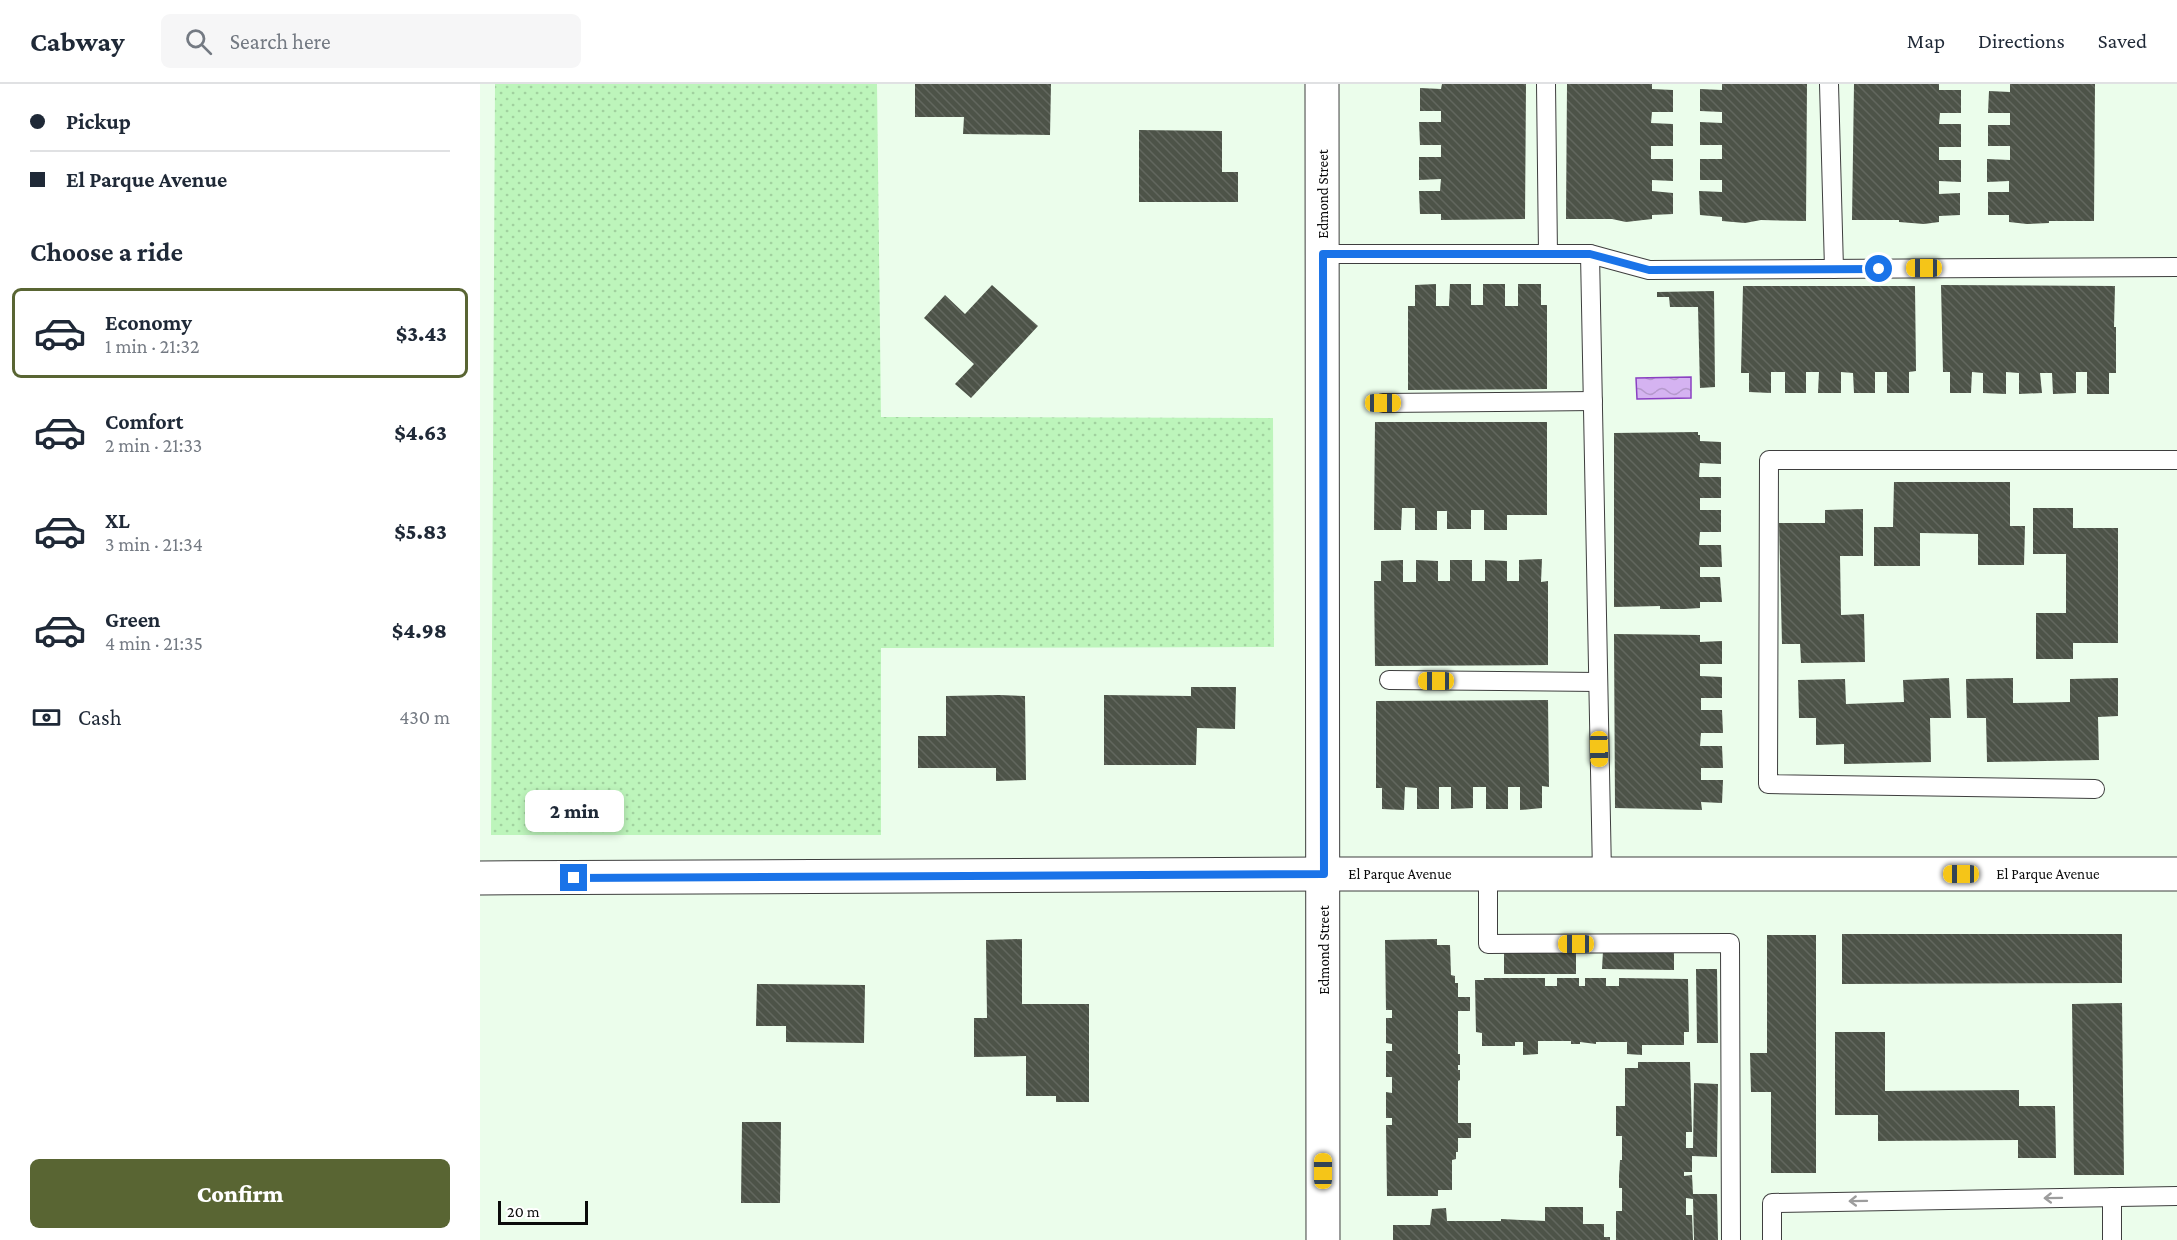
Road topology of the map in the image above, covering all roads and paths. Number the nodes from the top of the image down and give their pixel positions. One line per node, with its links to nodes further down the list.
1 (1322, 84): 4 (street, Edmond Street)
2 (1546, 84): 5 (lane)
3 (1829, 84): 8 (lane)
4 (1323, 254): 5 (lane); 15 (street, Edmond Street)
5 (1548, 254): 6 (lane)
6 (1590, 254): 8 (lane); 9 (lane)
7 (2177, 267): 8 (lane)
8 (1834, 269)
9 (1593, 401): 10 (lane); 13 (lane)
10 (1383, 403)
11 (2177, 460): 14 (lane)
12 (1389, 680): 13 (lane)
13 (1598, 682): 17 (lane)
14 (2095, 789)
15 (1324, 874): 16 (street, El Parque Avenue); 19 (street, El Parque Avenue); 22 (street, Edmond Street)
16 (1488, 874): 17 (street, El Parque Avenue); 23 (lane)
17 (1602, 874): 18 (street, El Parque Avenue)
18 (2177, 874)
19 (480, 878)
20 (2177, 1196): 21 (lane)
21 (2112, 1197): 24 (lane, one-way to 24); 25 (lane)
22 (1323, 1240)
23 (1731, 1240)
24 (1772, 1240)
25 (2112, 1240)

